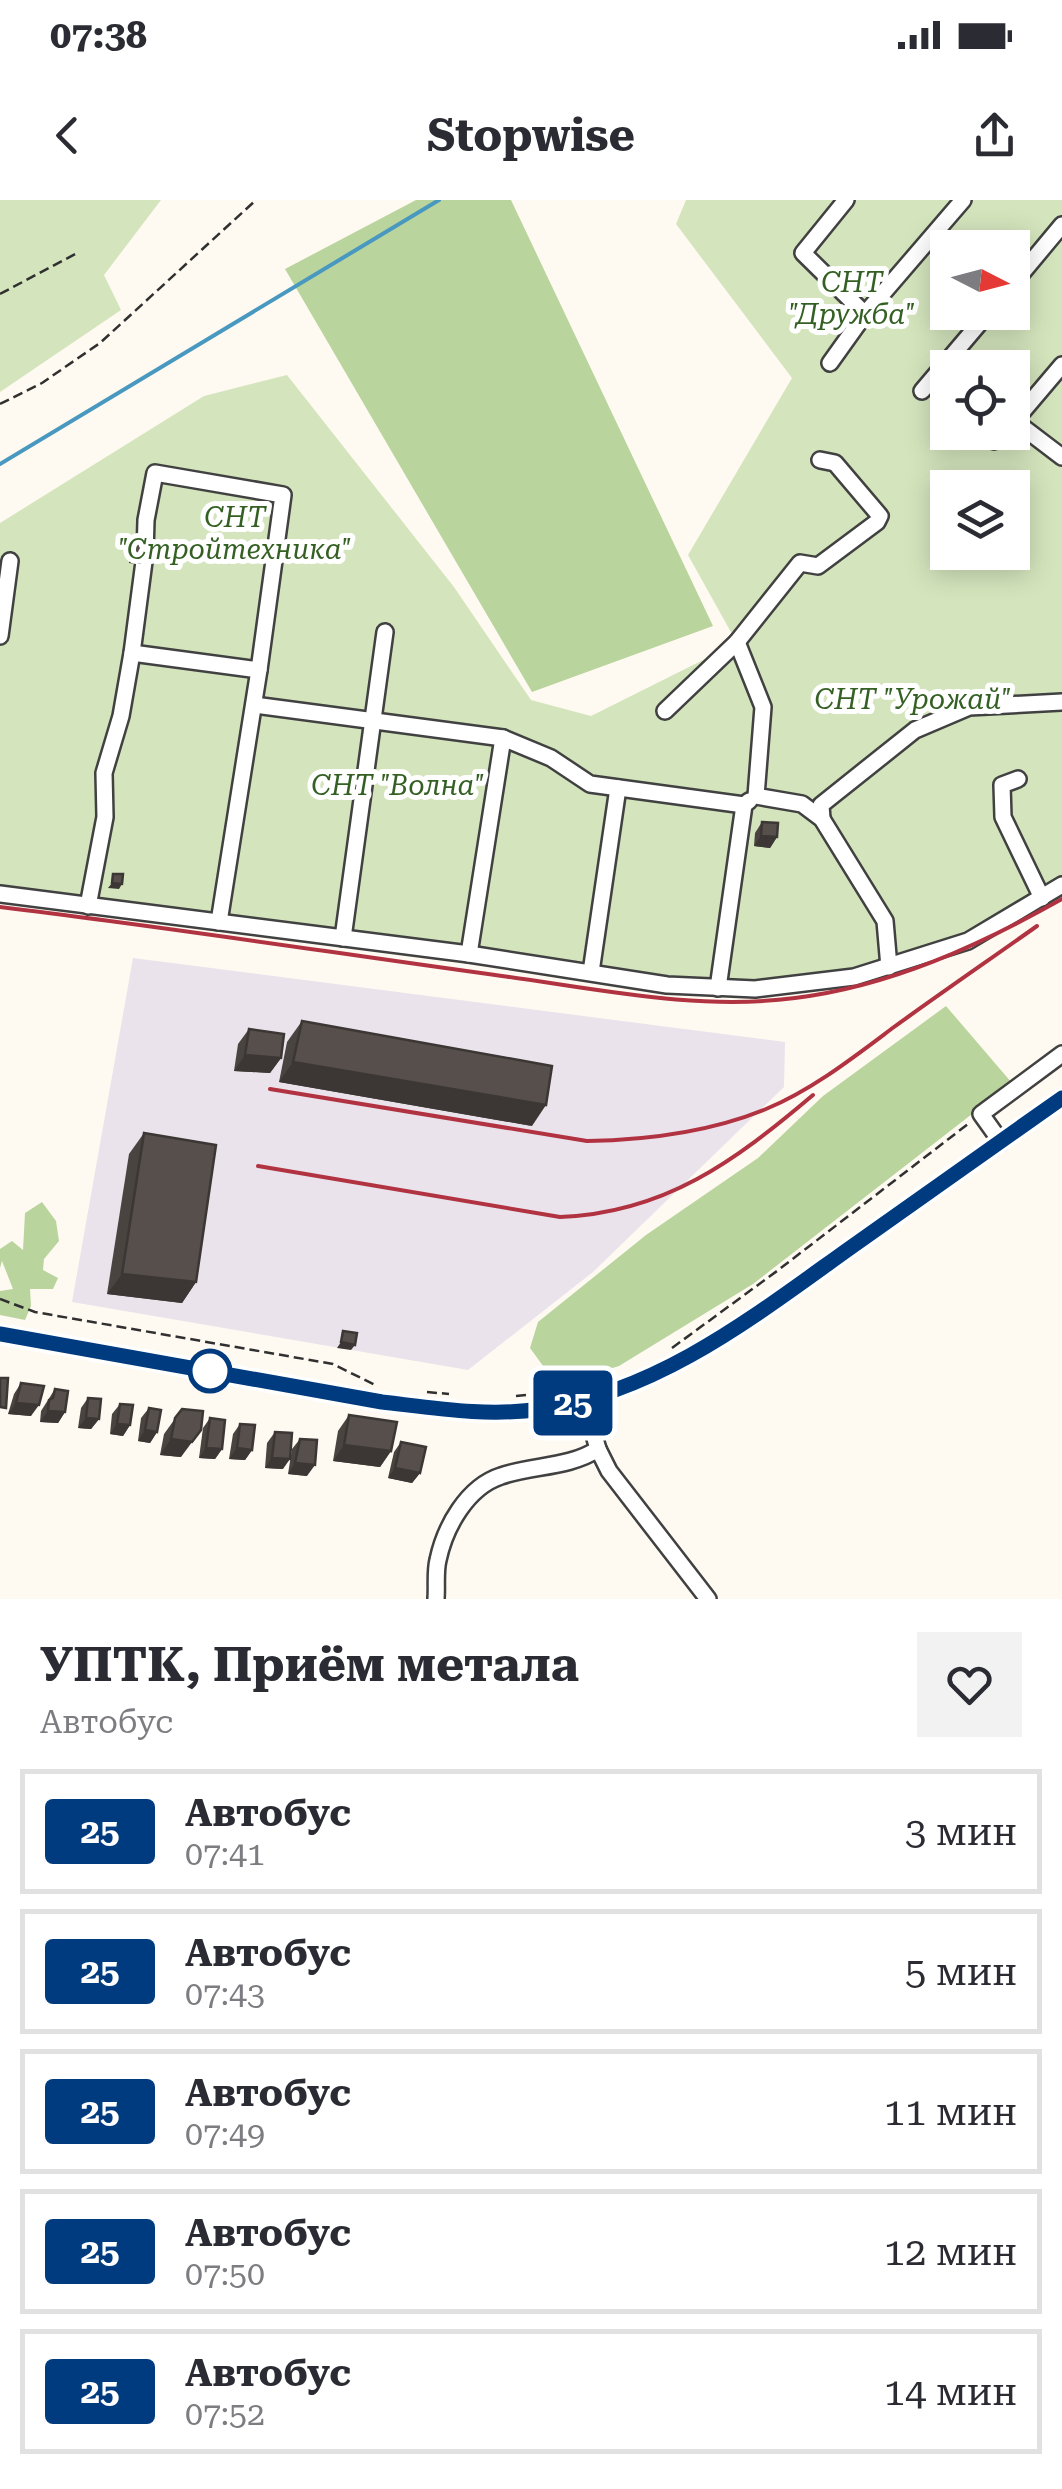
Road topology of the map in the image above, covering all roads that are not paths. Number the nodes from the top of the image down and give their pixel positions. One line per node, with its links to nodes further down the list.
1 (846, 200): 5 (street)
2 (963, 200): 5 (street)
3 (1062, 225): 4 (street)
4 (1030, 263)
5 (865, 314): 8 (street)
6 (975, 330): 7 (street)
7 (960, 350)
8 (830, 363)
9 (1062, 365): 12 (street)
10 (930, 384): 11 (street)
11 (922, 391)
12 (1030, 402)
13 (1030, 440): 14 (street)
14 (1062, 457)
15 (820, 460): 19 (street)
16 (10, 560): 18 (street)
17 (385, 632): 25 (street)
18 (0, 636)
19 (737, 642): 24 (street); 29 (street)
20 (132, 653): 21 (street); 21 (street); 34 (street)
21 (259, 670): 23 (street)
22 (1062, 702): 30 (street)
23 (254, 704): 25 (street); 35 (street)
24 (665, 711)
25 (372, 720): 26 (street); 36 (street)
26 (503, 738): 28 (street); 37 (street)
27 (1018, 779): 33 (street)
28 (618, 788): 29 (street); 39 (street)
29 (750, 800): 30 (street); 40 (street)
30 (822, 818): 38 (street)
31 (1062, 885): 33 (street)
32 (0, 894): 34 (street)
33 (1042, 898): 38 (street)
34 (88, 906): 35 (street)
35 (219, 922): 36 (street)
36 (343, 938): 37 (street)
37 (469, 954): 39 (street)
38 (889, 967): 40 (street)
39 (591, 972): 40 (street)
40 (718, 988)
41 (1062, 1054): 43 (street)
42 (1062, 1098): 43 (street)
43 (1001, 1142): 45 (street)
44 (0, 1334): 45 (street)
45 (584, 1400): 46 (street)
46 (598, 1449): 47 (street); 48 (street)
47 (436, 1599)
48 (708, 1599)

